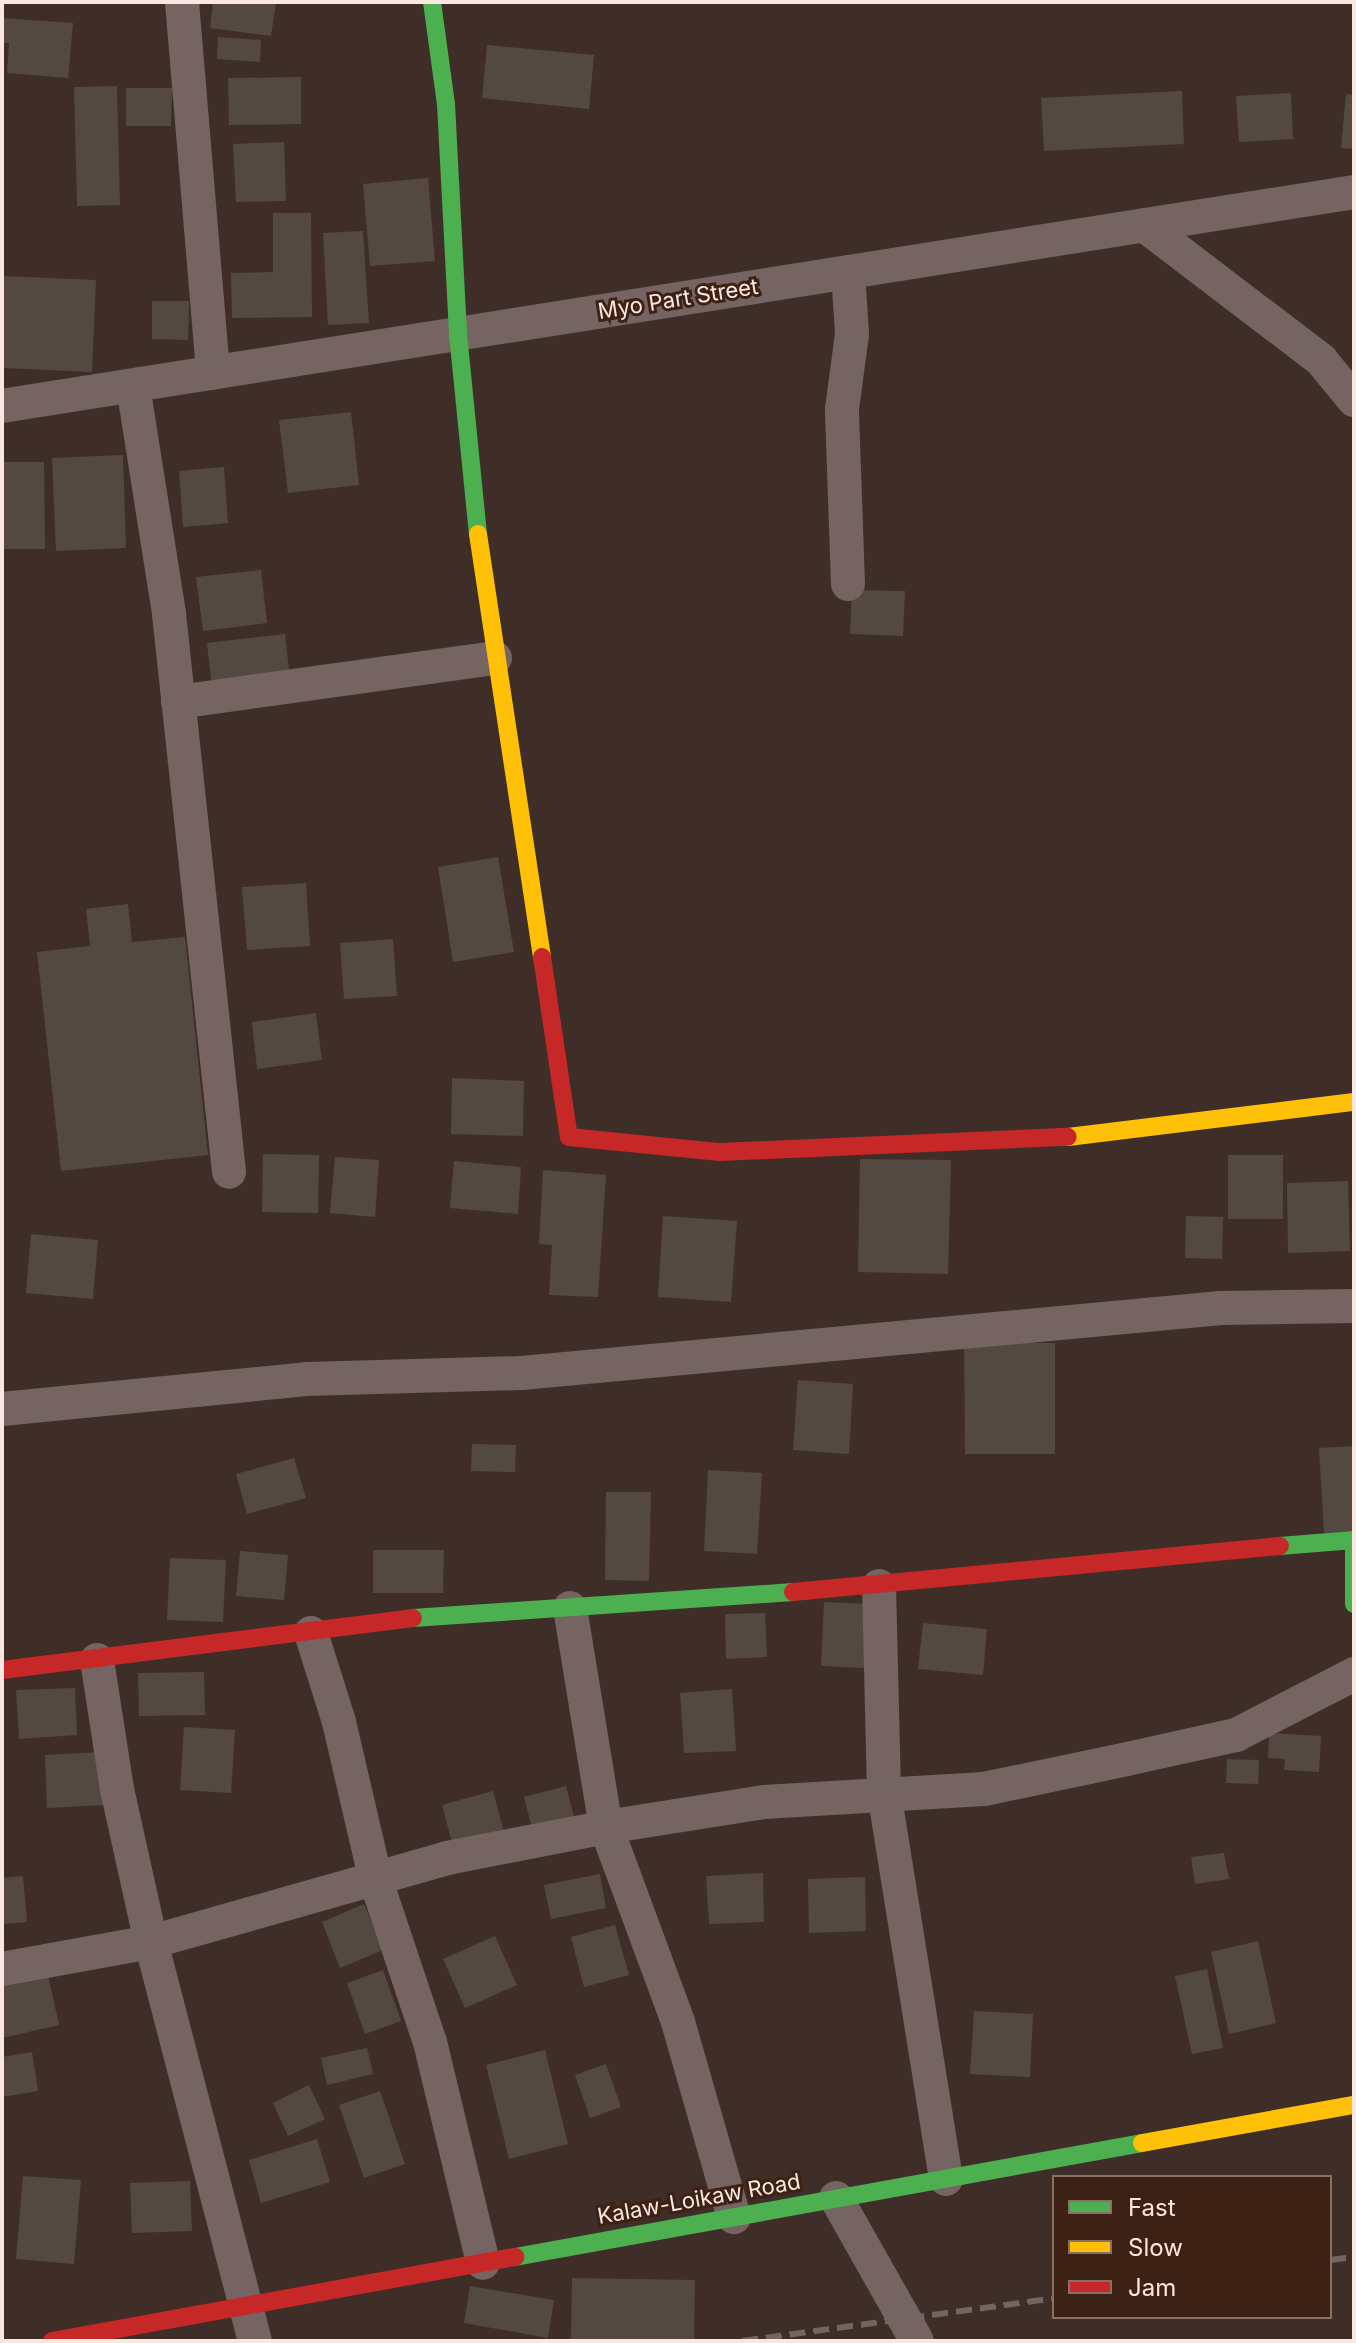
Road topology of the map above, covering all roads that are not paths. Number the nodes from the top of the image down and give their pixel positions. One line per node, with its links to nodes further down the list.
1 (182, 2): 7 (street)
2 (432, 2): 6 (street)
3 (1354, 192): 4 (street, Myo Part Street)
4 (1144, 225): 5 (street, Myo Part Street); 9 (street)
5 (848, 272): 6 (street, Myo Part Street); 11 (street)
6 (458, 334): 7 (street, Myo Part Street); 12 (street)
7 (213, 373): 8 (street, Myo Part Street)
8 (133, 386): 10 (street, Myo Part Street); 13 (street)
9 (1354, 400)
10 (2, 406)
11 (848, 584)
12 (495, 658): 13 (street); 14 (street)
13 (178, 702): 15 (street)
14 (1354, 1102)
15 (229, 1172)
16 (1354, 1306): 17 (street)
17 (2, 1409)
18 (879, 1586): 19 (street); 20 (street); 25 (street)
19 (1354, 1604)
20 (570, 1608): 21 (street); 26 (street)
21 (311, 1633): 22 (street); 27 (street)
22 (97, 1660): 23 (street); 28 (street)
23 (2, 1670)
24 (1354, 1674): 25 (street)
25 (884, 1792): 26 (street); 31 (street)
26 (606, 1827): 27 (street); 33 (street)
27 (376, 1881): 28 (street); 34 (street)
28 (151, 1942): 29 (street); 35 (street)
29 (2, 1969)
30 (1354, 2105): 31 (street, Kalaw-Loikaw Road)
31 (946, 2179): 32 (street, Kalaw-Loikaw Road)
32 (836, 2198): 33 (street, Kalaw-Loikaw Road); 38 (street)
33 (734, 2217): 34 (street, Kalaw-Loikaw Road)
34 (483, 2263): 35 (street, Kalaw-Loikaw Road)
35 (248, 2305): 36 (street, Kalaw-Loikaw Road); 37 (street)
36 (52, 2341)
37 (255, 2341)
38 (917, 2341)

